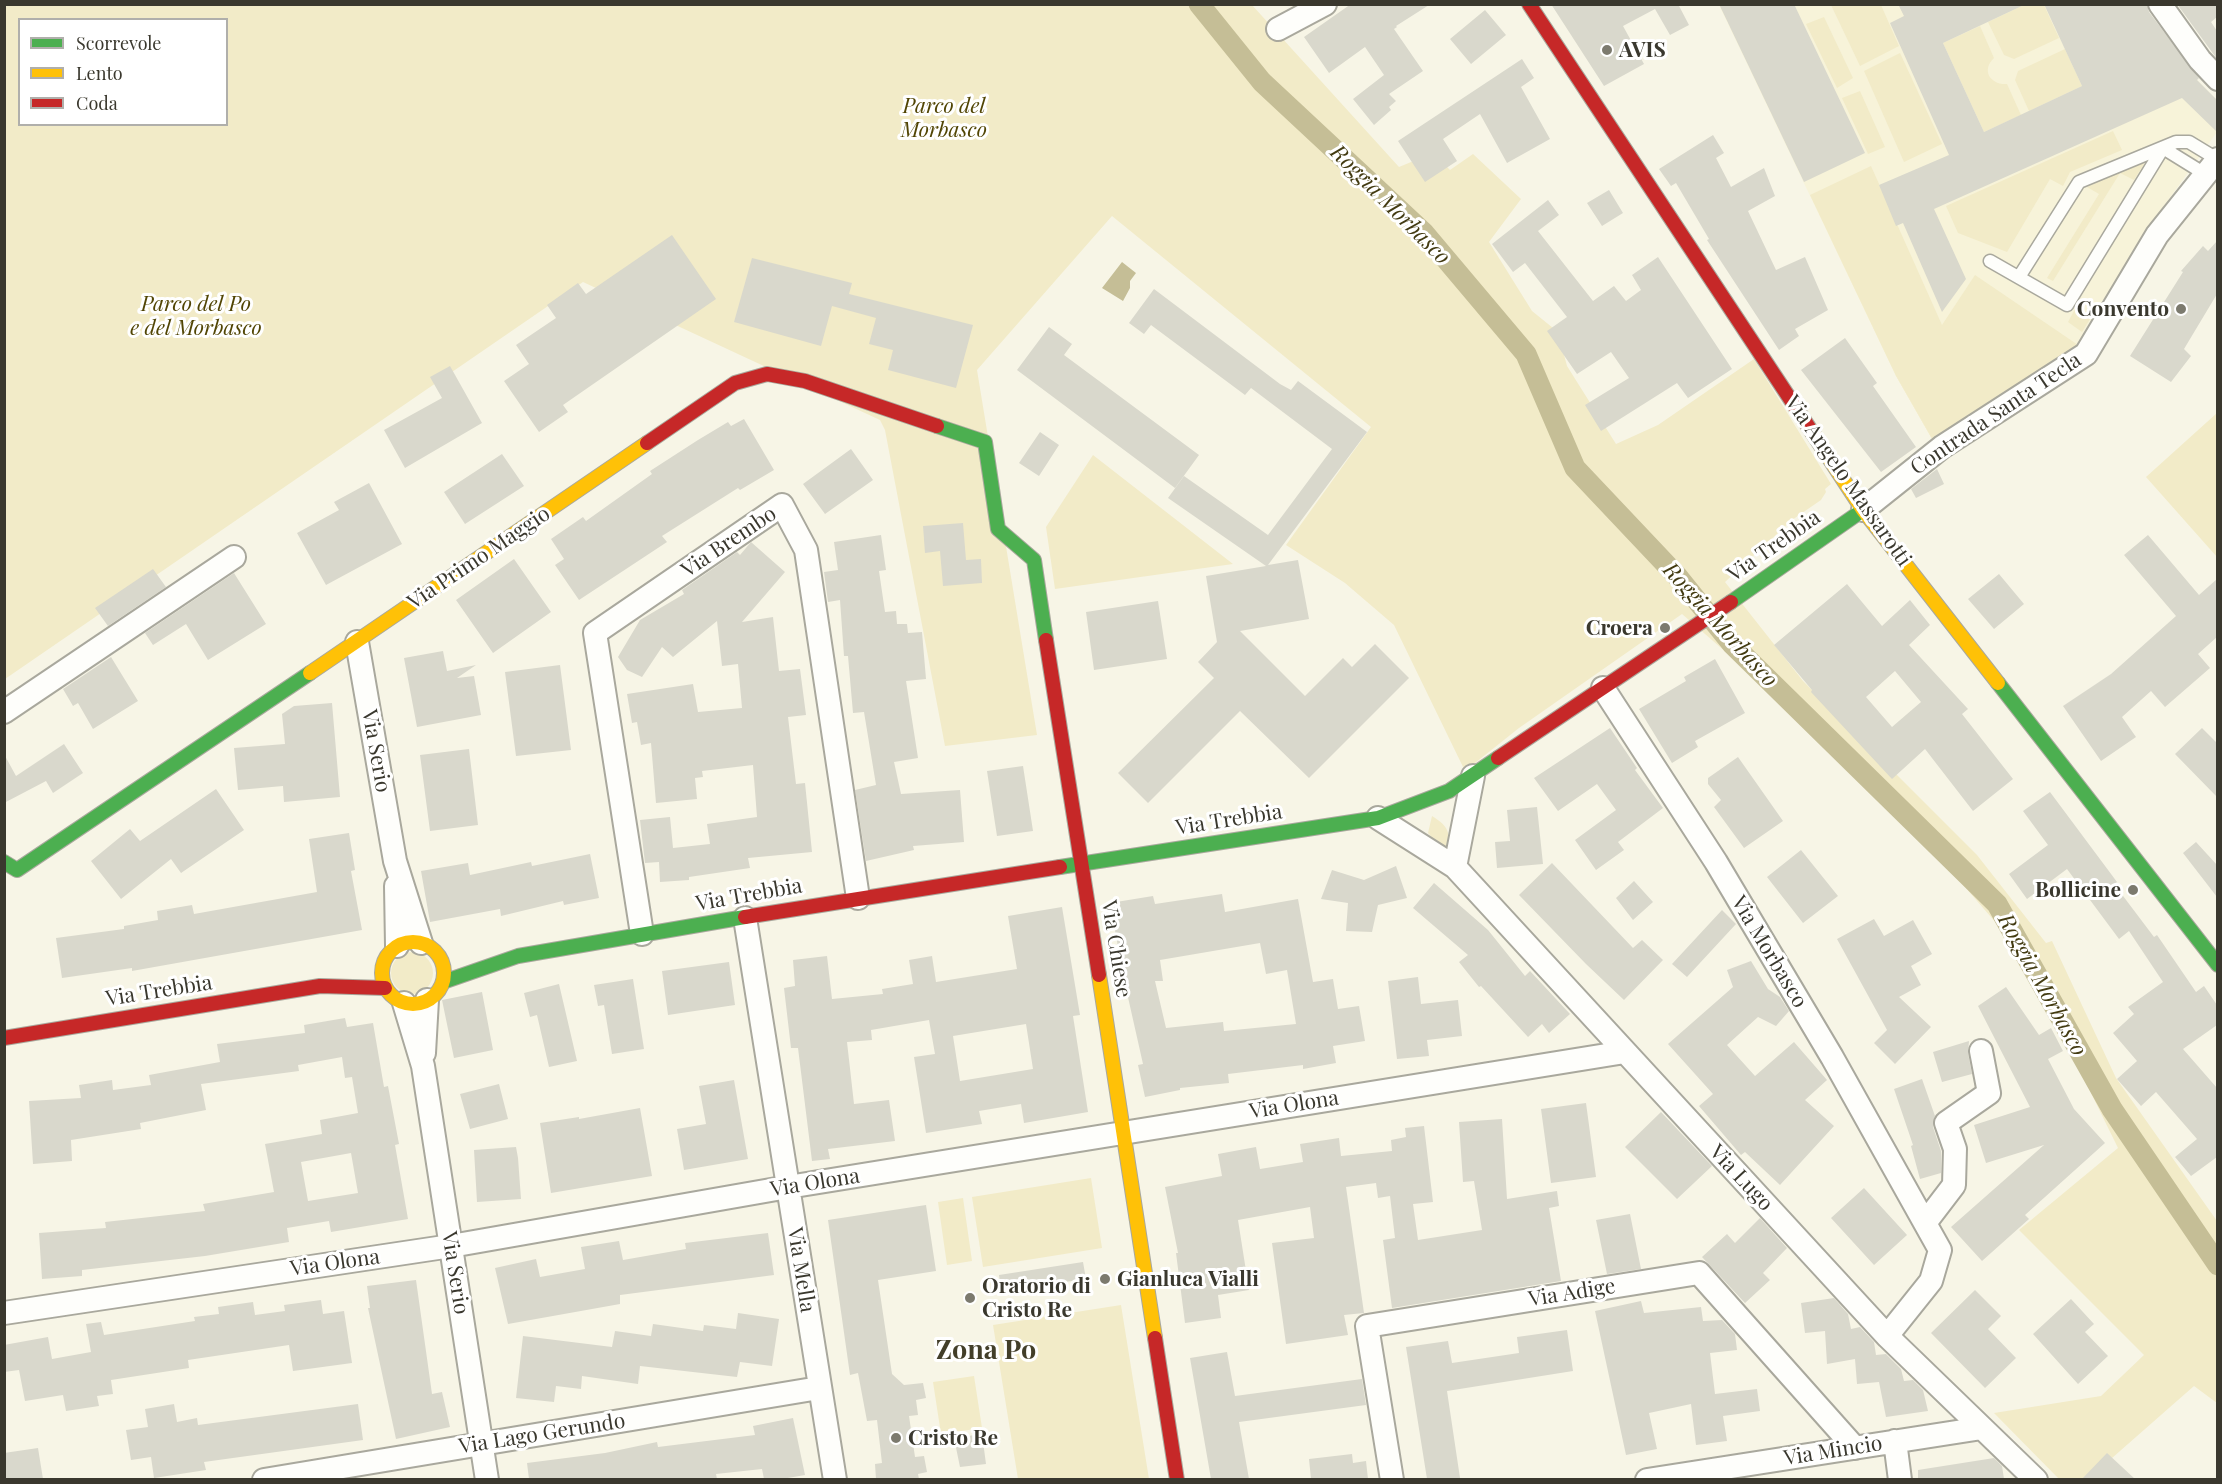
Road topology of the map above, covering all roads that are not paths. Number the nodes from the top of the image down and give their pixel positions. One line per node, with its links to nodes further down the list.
1 (1324, 4): 4 (street)
2 (1529, 4): 11 (street, Via Angelo Massarotti)
3 (2160, 4): 5 (street)
4 (1278, 29)
5 (2217, 79)
6 (2163, 148): 7 (lane); 7 (lane); 9 (lane); 9 (lane)
7 (2213, 164): 11 (street, Contrada Santa Tecla)
8 (1990, 261): 9 (lane)
9 (2019, 277)
10 (985, 441): 13 (street, Via Primo Maggio); 20 (street, Via Chiese)
11 (1863, 510): 14 (street, Via Trebbia); 31 (street, Via Angelo Massarotti)
12 (234, 557): 15 (street)
13 (357, 642): 18 (street, Via Serio); 19 (street, Via Primo Maggio)
14 (1603, 688): 16 (street, Via Trebbia); 44 (street, Via Morbasco)
15 (4, 712)
16 (1473, 776): 17 (street, Via Trebbia); 21 (street)
17 (1378, 818): 20 (street, Via Trebbia); 21 (street, Via Lugo)
18 (395, 861): 25 (street, Via Serio); 26 (street, Via Serio)
19 (4, 862)
20 (1082, 863): 22 (street, Via Trebbia); 42 (street, Via Chiese)
21 (1455, 867): 40 (street, Via Lugo)
22 (858, 897): 23 (street, Via Trebbia); 24 (street, Via Brembo)
23 (745, 918): 24 (street, Via Trebbia); 43 (street, Via Mella)
24 (642, 934): 29 (street, Via Trebbia)
25 (427, 946): 26 (street); 27 (street); 33 (street)
26 (393, 949): 30 (street); 35 (street)
27 (454, 950)
28 (486, 953): 29 (street, Via Trebbia)
29 (518, 956): 33 (street, Via Trebbia)
30 (369, 963)
31 (2217, 965)
32 (349, 972): 34 (street, Via Trebbia)
33 (443, 982): 36 (street)
34 (320, 986): 35 (street, Via Trebbia); 38 (street, Via Trebbia)
35 (385, 988): 37 (street)
36 (428, 1000): 37 (street); 41 (street, Via Serio)
37 (404, 1003): 41 (street, Via Serio)
38 (4, 1038)
39 (1982, 1051): 44 (street)
40 (1625, 1052): 42 (street, Via Olona); 47 (street, Via Lugo)
41 (423, 1066): 45 (street, Via Serio)
42 (1123, 1133): 43 (street, Via Olona); 56 (street, Via Chiese)
43 (789, 1187): 45 (street, Via Olona); 48 (street, Via Mella)
44 (1924, 1223): 47 (street, Via Morbasco)
45 (451, 1246): 46 (street, Via Olona); 51 (street, Via Serio)
46 (4, 1312)
47 (1887, 1336): 49 (street, Via Lugo)
48 (819, 1388): 51 (street, Via Lago Gerundo); 55 (street, Via Mella)
49 (1982, 1428): 50 (street, Via Mincio); 60 (street, Via Lugo)
50 (1895, 1441): 52 (street, Via Mincio); 59 (street)
51 (481, 1444): 53 (street, Via Lago Gerundo); 54 (street, Via Serio)
52 (1855, 1448): 57 (street, Via Adige); 58 (street, Via Mincio)
53 (264, 1479)
54 (487, 1479)
55 (835, 1479)
56 (1177, 1479)
57 (1392, 1479)
58 (1647, 1479)
59 (1900, 1479)
60 (2036, 1479)

